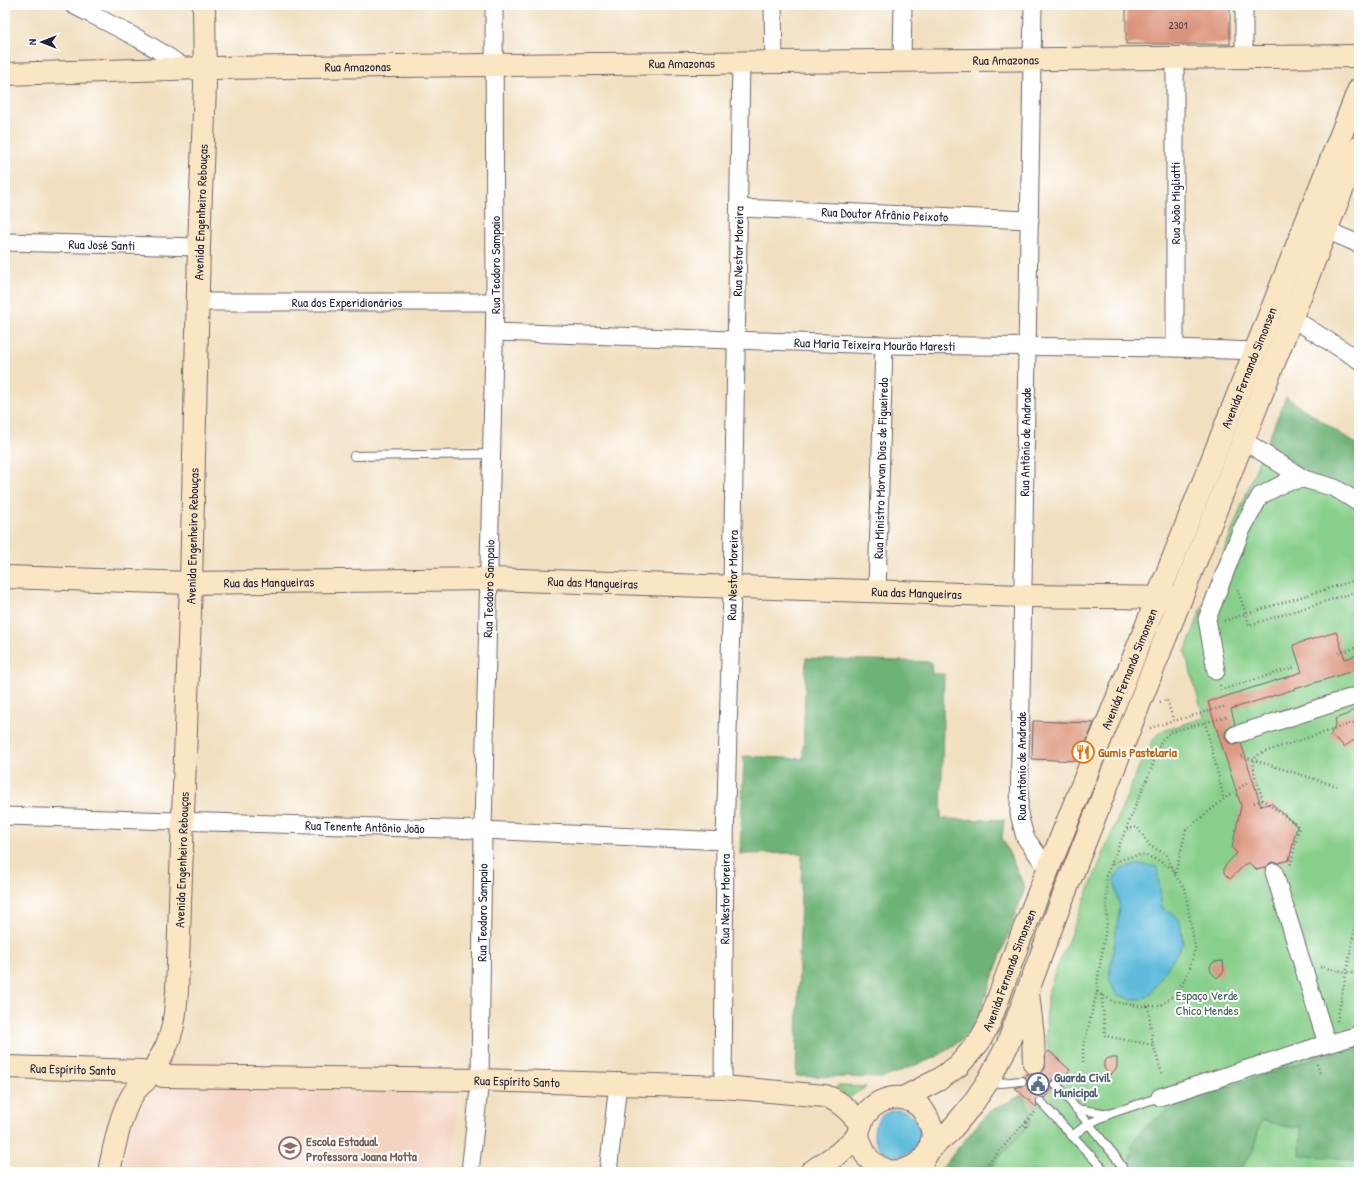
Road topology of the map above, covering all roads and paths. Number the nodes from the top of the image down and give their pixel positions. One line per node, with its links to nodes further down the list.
1 (73, 5): 16 (street)
2 (204, 5): 16 (main road, Avenida Engenheiro Rebouças)
3 (494, 5): 15 (street, Rua Teodoro Sampaio)
4 (773, 5): 14 (street)
5 (902, 5): 12 (street)
6 (1033, 5): 11 (street, Rua Antônio de Andrade)
7 (1244, 5): 9 (street)
8 (1359, 56): 9 (main road, Rua Amazonas)
9 (1244, 57): 10 (main road, Rua Amazonas)
10 (1176, 58): 11 (main road, Rua Amazonas); 33 (street, Rua João Migliatti)
11 (1033, 59): 12 (main road, Rua Amazonas); 21 (street, Rua Antônio de Andrade)
12 (902, 60): 14 (main road, Rua Amazonas)
13 (741, 62): 14 (main road, Rua Amazonas); 15 (main road, Rua Amazonas); 20 (street, Rua Nestor Moreira)
14 (774, 62)
15 (494, 65): 16 (main road, Rua Amazonas); 27 (street, Rua Teodoro Sampaio)
16 (196, 69): 17 (main road, Rua Amazonas); 25 (main road, Avenida Engenheiro Rebouças)
17 (5, 74)
18 (1359, 90): 34 (main road, Avenida Fernando Simonsen)
19 (1359, 147): 22 (main road, Avenida Fernando Simonsen)
20 (739, 208): 21 (street, Rua Doutor Afrânio Peixoto); 30 (street, Rua Nestor Moreira)
21 (1030, 220): 32 (street, Rua Antônio de Andrade)
22 (1326, 230): 24 (street); 28 (main road, Avenida Fernando Simonsen)
23 (5, 242): 25 (street, Rua José Santi)
24 (1359, 244)
25 (199, 247): 26 (main road, Avenida Engenheiro Rebouças)
26 (198, 302): 27 (street, Rua dos Experidionários); 44 (main road, Avenida Engenheiro Rebouças)
27 (495, 302): 29 (street, Rua Teodoro Sampaio)
28 (1292, 318): 35 (street); 36 (main road, Avenida Fernando Simonsen)
29 (495, 332): 30 (street, Rua Maria Teixeira Mourão Maresti); 37 (street, Rua Teodoro Sampaio)
30 (737, 340): 31 (street, Rua Maria Teixeira Mourão Maresti); 45 (street, Rua Nestor Moreira)
31 (884, 345): 32 (street, Rua Maria Teixeira Mourão Maresti); 46 (street, Rua Ministro Morvan Dias de Figueiredo)
32 (1026, 347): 33 (street, Rua Maria Teixeira Mourão Maresti); 48 (street, Rua Antônio de Andrade)
33 (1176, 348): 34 (street, Rua Maria Teixeira Mourão Maresti)
34 (1255, 351): 49 (main road, Avenida Fernando Simonsen)
35 (1359, 360)
36 (1243, 440): 39 (street); 50 (main road, Avenida Fernando Simonsen)
37 (492, 454): 38 (lane); 42 (street, Rua Teodoro Sampaio)
38 (354, 456)
39 (1304, 479): 40 (street); 54 (street)
40 (1359, 503)
41 (5, 577): 44 (main road, Rua das Mangueiras)
42 (489, 579): 44 (main road, Rua das Mangueiras); 45 (main road, Rua das Mangueiras); 73 (street, Rua Teodoro Sampaio)
43 (1359, 579): 47 (path)
44 (191, 583): 71 (main road, Avenida Engenheiro Rebouças)
45 (732, 588): 46 (main road, Rua das Mangueiras); 74 (street, Rua Nestor Moreira)
46 (877, 591): 48 (main road, Rua das Mangueiras)
47 (1359, 591)
48 (1023, 596): 49 (main road, Rua das Mangueiras); 78 (street, Rua Antônio de Andrade)
49 (1158, 598): 50 (main road, Rua das Mangueiras); 78 (main road, Avenida Fernando Simonsen)
50 (1181, 598): 84 (main road, Avenida Fernando Simonsen)
51 (1359, 647): 52 (path)
52 (1339, 653)
53 (1295, 667): 55 (path)
54 (1216, 671)
55 (1221, 690)
56 (1359, 696): 62 (street)
57 (1156, 704): 58 (path)
58 (1226, 706)
59 (1229, 716): 61 (path)
60 (1359, 721): 64 (path)
61 (1205, 722): 67 (path); 72 (path)
62 (1234, 735)
63 (1241, 756): 64 (path)
64 (1254, 760): 66 (path); 68 (path)
65 (1248, 782): 67 (path)
66 (1337, 786)
67 (1224, 799): 79 (path)
68 (1263, 800): 69 (path); 77 (path)
69 (1254, 803)
70 (5, 816): 71 (street, Rua Tenente Antônio João)
71 (184, 822): 73 (street, Rua Tenente Antônio João); 95 (main road, Avenida Engenheiro Rebouças)
72 (1126, 829): 75 (path); 76 (path)
73 (483, 830): 74 (street, Rua Tenente Antônio João); 97 (street, Rua Teodoro Sampaio)
74 (725, 841): 102 (street, Rua Nestor Moreira)
75 (1111, 864): 76 (path); 85 (path)
76 (1172, 868): 79 (path)
77 (1282, 870): 90 (street)
78 (1049, 871): 104 (main road, Avenida Fernando Simonsen)
79 (1176, 875): 87 (path)
80 (1359, 907): 82 (path)
81 (1317, 967): 82 (path)
82 (1347, 973): 83 (path); 88 (path)
83 (1359, 974)
84 (1028, 990): 93 (main road); 98 (main road, Avenida Fernando Simonsen)
85 (1097, 992): 86 (path); 92 (path)
86 (1102, 995): 87 (path); 91 (path)
87 (1148, 1006): 91 (path)
88 (1337, 1021)
89 (1359, 1035): 90 (street)
90 (1328, 1044): 103 (street)
91 (1153, 1045): 96 (path)
92 (1083, 1062)
93 (1035, 1064)
94 (5, 1067): 95 (main road, Rua Espírito Santo)
95 (152, 1073): 97 (main road, Rua Espírito Santo); 115 (main road, Avenida Engenheiro Rebouças)
96 (1162, 1074)
97 (480, 1080): 100 (main road, Rua Espírito Santo); 116 (street, Rua Teodoro Sampaio)
98 (988, 1081): 99 (lane); 113 (main road, Avenida Fernando Simonsen)
99 (1022, 1081)
100 (618, 1084): 102 (main road, Rua Espírito Santo); 117 (street)
101 (1056, 1084): 106 (lane)
102 (723, 1087): 111 (main road, Rua Espírito Santo)
103 (1160, 1097): 107 (lane)
104 (903, 1098): 111 (main road, Avenida Fernando Simonsen); 113 (main road)
105 (1040, 1105): 108 (path); 112 (lane)
106 (1076, 1109): 107 (lane); 109 (lane)
107 (1109, 1114): 109 (lane)
108 (1026, 1121): 110 (path); 119 (path)
109 (1088, 1124): 112 (lane); 121 (lane)
110 (1026, 1128)
111 (859, 1130): 114 (main road); 118 (main road, Avenida Fernando Simonsen)
112 (1072, 1136): 120 (lane)
113 (930, 1148): 114 (main road, Avenida Fernando Simonsen)
114 (884, 1171)
115 (108, 1172)
116 (470, 1172)
117 (608, 1172)
118 (811, 1172)
119 (980, 1172)
120 (1106, 1172)
121 (1125, 1172)

